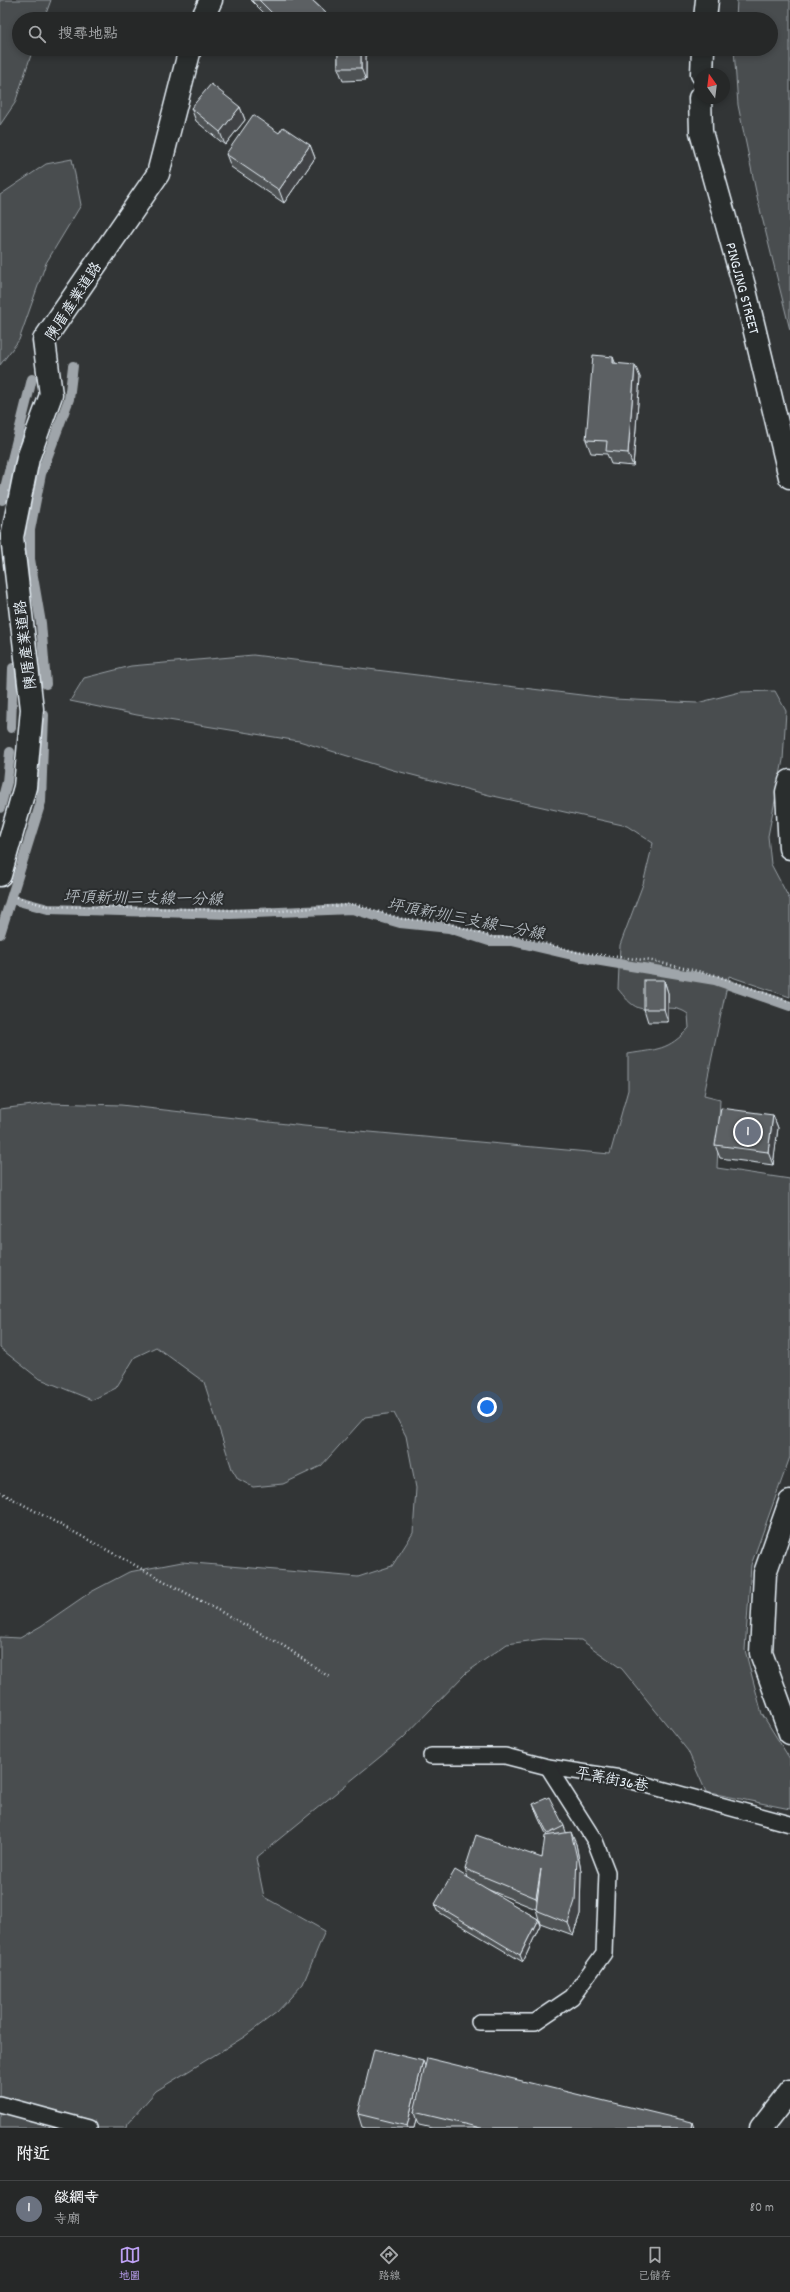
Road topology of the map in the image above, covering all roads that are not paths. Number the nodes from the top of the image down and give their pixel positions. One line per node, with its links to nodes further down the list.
1 (211, 0): 3 (street)
2 (707, 0): 4 (street)
3 (205, 12)
4 (706, 12)
5 (188, 56): 12 (street, 陳厝產業道路)
6 (703, 56): 7 (street)
7 (702, 68)
8 (700, 104): 9 (street, PINGJING STREET)
9 (790, 477)
10 (790, 781): 11 (street)
11 (790, 848)
12 (0, 875)
13 (790, 1502): 14 (street)
14 (790, 1733)
15 (431, 1756): 16 (lane, 平菁街36巷)
16 (548, 1767): 17 (lane, 平菁街36巷); 18 (lane)
17 (790, 1824)
18 (479, 2022)
19 (790, 2091): 22 (street)
20 (0, 2104): 21 (lane)
21 (89, 2128)
22 (761, 2128)

